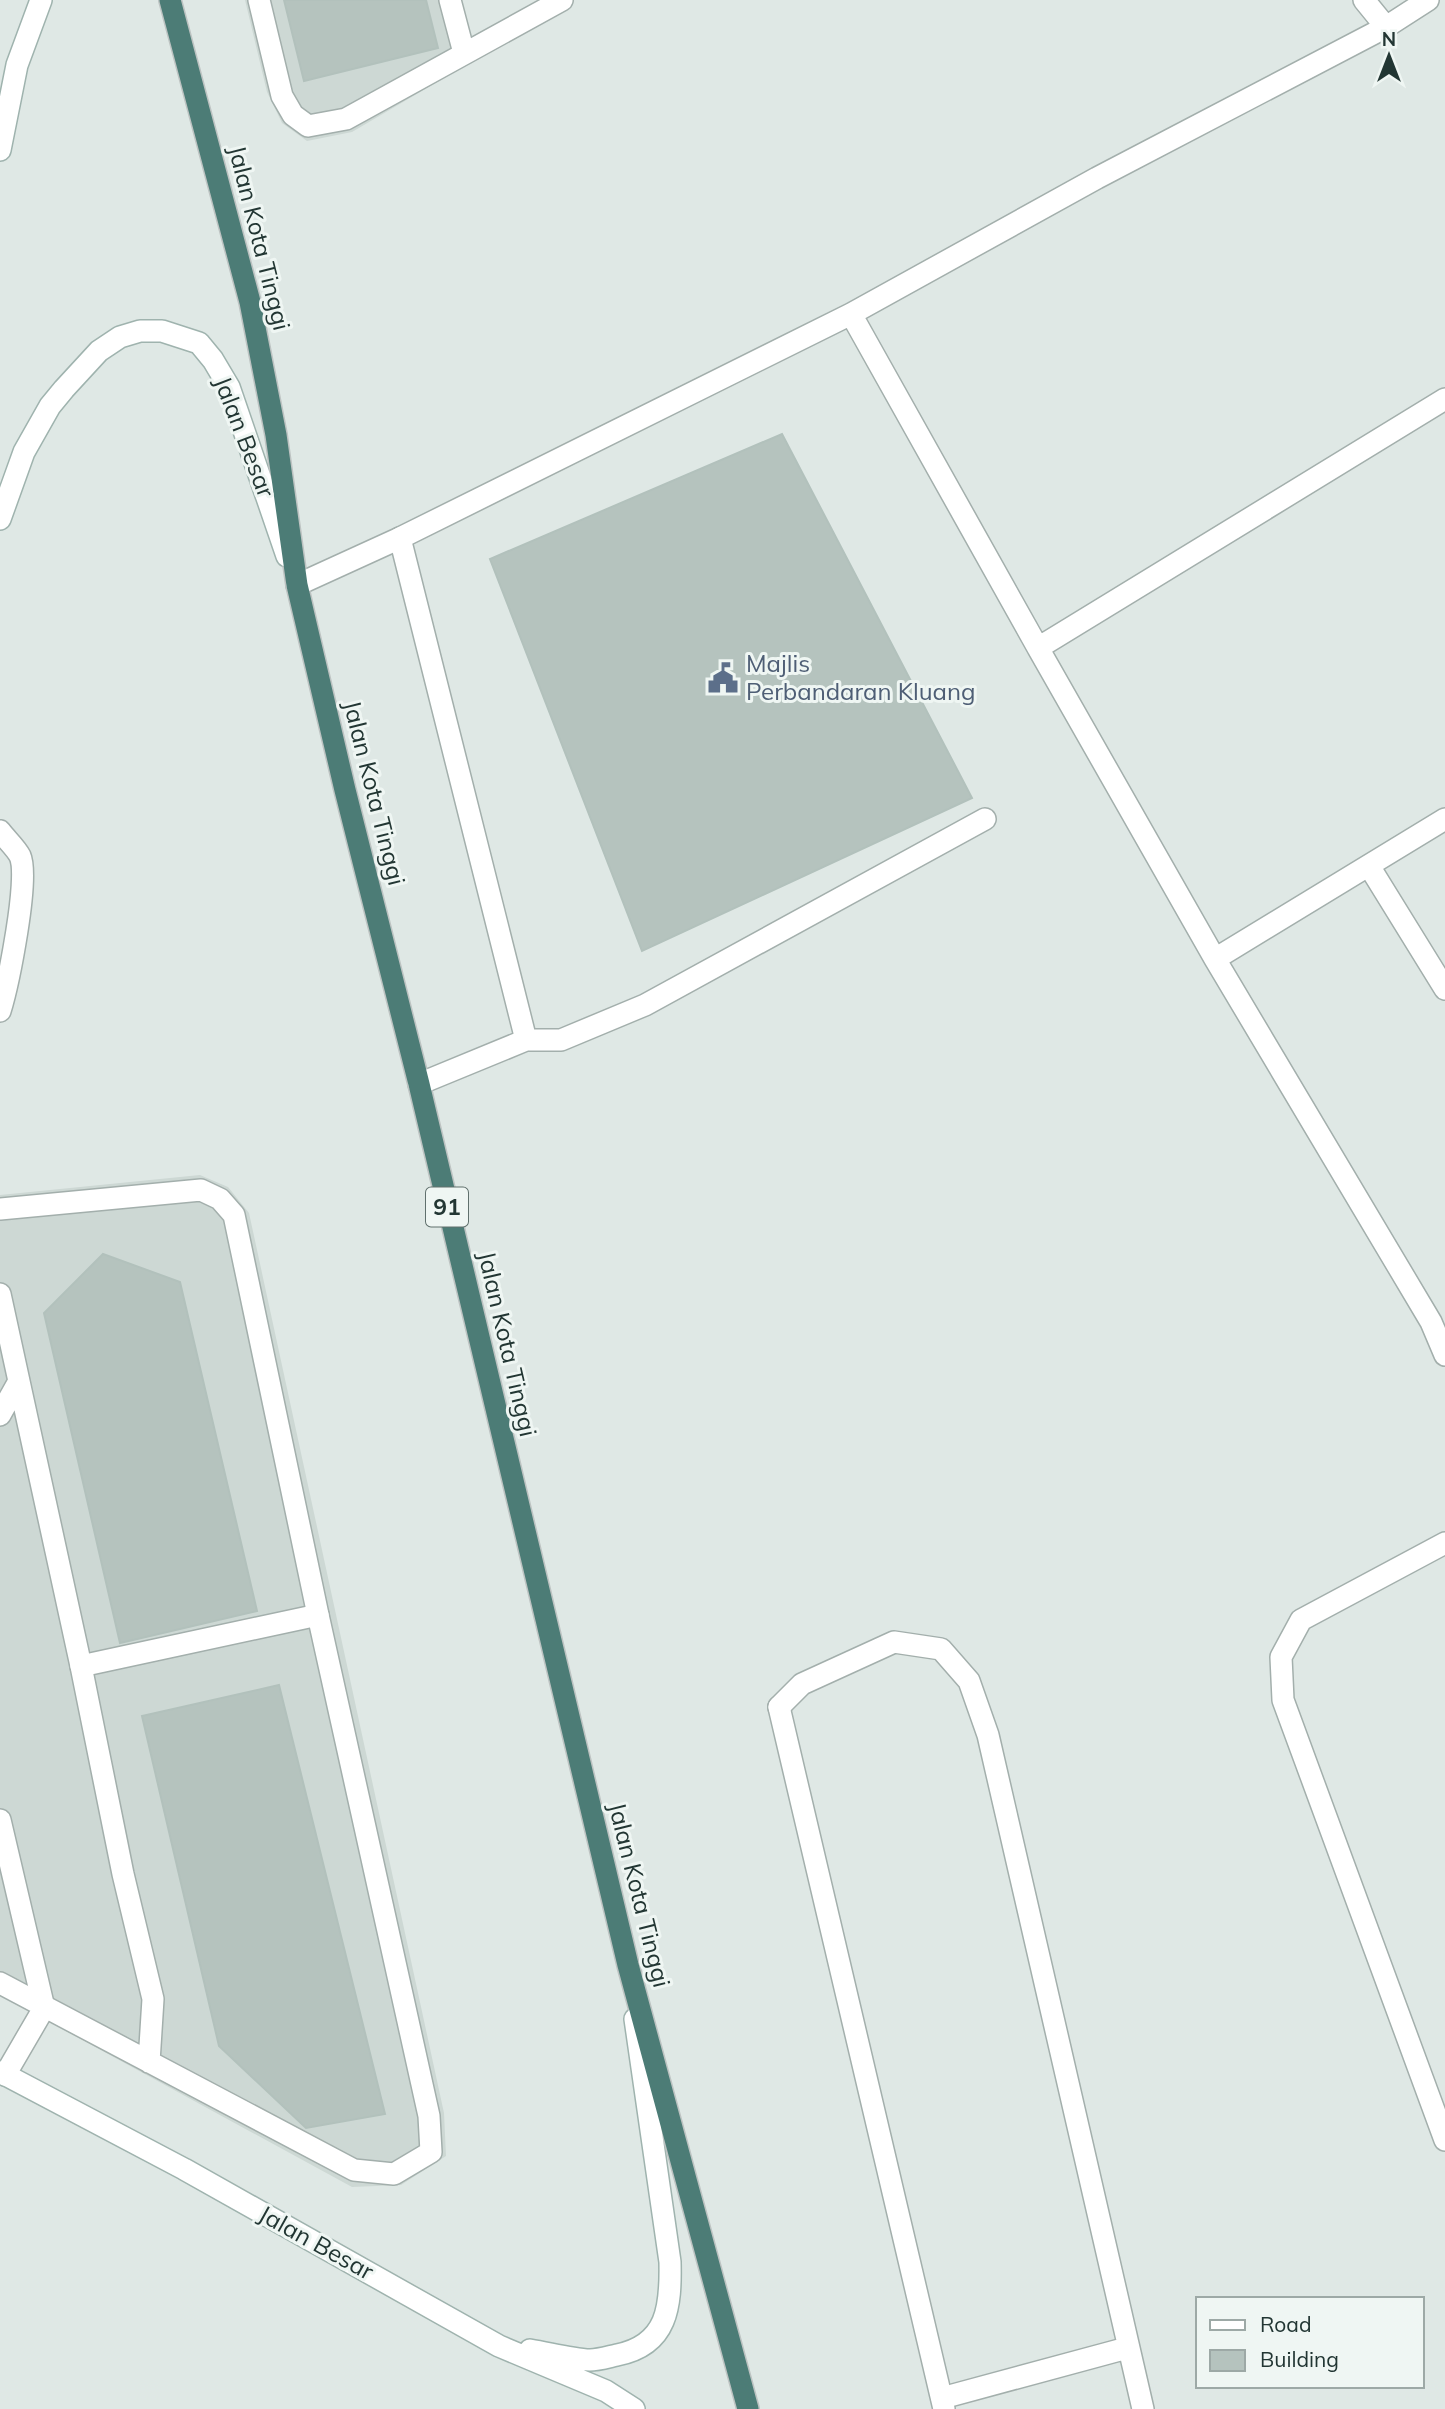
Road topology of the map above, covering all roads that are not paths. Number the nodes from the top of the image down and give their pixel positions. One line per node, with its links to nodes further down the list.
1 (41, 0): 10 (street)
2 (170, 0): 15 (highway, Jalan Kota Tinggi / 91)
3 (259, 0): 9 (street)
4 (450, 0): 9 (street)
5 (562, 0): 9 (street)
6 (1364, 0): 8 (street)
7 (1428, 0): 8 (street)
8 (1386, 27): 11 (street)
9 (464, 53)
10 (0, 150)
11 (851, 314): 14 (street); 16 (street)
12 (1445, 399): 16 (street)
13 (0, 519): 15 (street, Jalan Besar)
14 (400, 538): 15 (street); 24 (street)
15 (297, 585): 25 (highway, Jalan Kota Tinggi / 91)
16 (1038, 648): 21 (street)
17 (985, 819): 24 (street)
18 (1445, 819): 20 (street)
19 (0, 831): 23 (street)
20 (1369, 866): 21 (street); 22 (street)
21 (1215, 959): 28 (street)
22 (1445, 989)
23 (0, 1011)
24 (526, 1040): 25 (street)
25 (419, 1084): 35 (highway, Jalan Kota Tinggi / 91)
26 (0, 1209): 32 (street)
27 (0, 1294): 29 (street)
28 (1445, 1355)
29 (19, 1381): 30 (street); 33 (street)
30 (0, 1415)
31 (1445, 1543): 40 (street)
32 (318, 1615): 33 (street); 38 (street)
33 (81, 1665): 38 (street)
34 (0, 1820): 37 (street)
35 (628, 1965): 41 (street); 45 (highway, Jalan Kota Tinggi / 91)
36 (0, 1983): 37 (street)
37 (44, 2007): 38 (street); 39 (street)
38 (149, 2062)
39 (2, 2074): 41 (street, Jalan Besar)
40 (1445, 2140)
41 (499, 2346): 44 (street, Jalan Besar)
42 (1127, 2347): 43 (street); 43 (street); 46 (street)
43 (943, 2403)
44 (634, 2409)
45 (748, 2409)
46 (1143, 2409)

